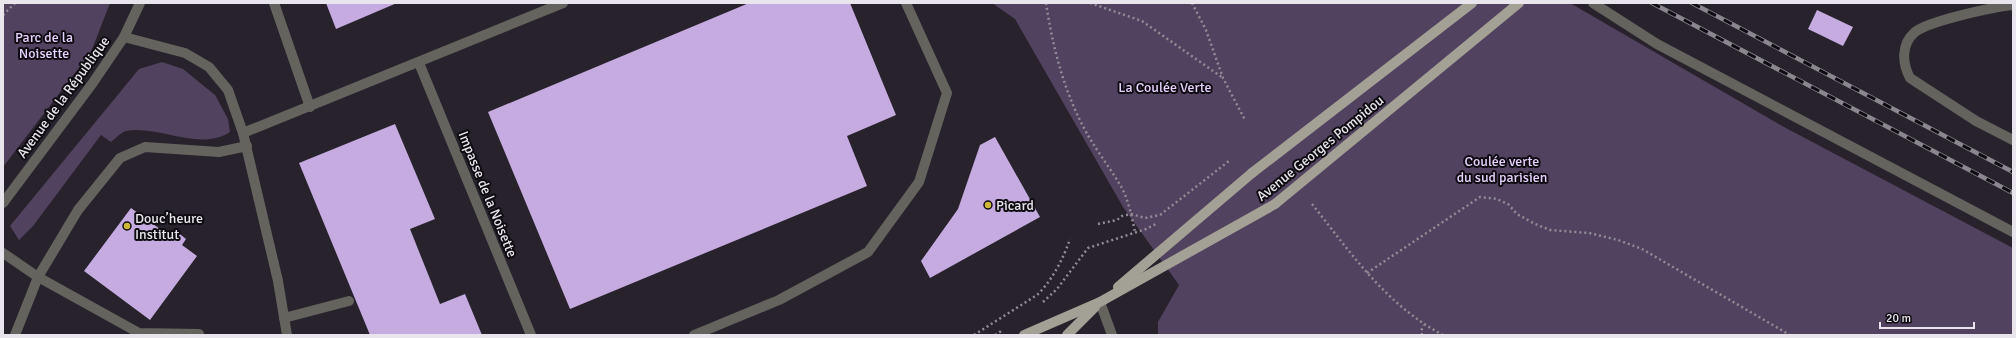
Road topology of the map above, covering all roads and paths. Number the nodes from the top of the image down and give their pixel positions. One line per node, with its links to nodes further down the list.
1 (15, 3): 13 (path)
2 (140, 3): 14 (street, Avenue de la République)
3 (274, 3): 17 (street)
4 (563, 3): 15 (street)
5 (906, 3): 44 (street)
6 (1046, 3): 25 (path)
7 (1090, 3): 16 (path)
8 (1192, 3): 16 (path)
9 (1472, 3): 35 (main road, Avenue Georges Pompidou, bridge)
10 (1519, 3): 35 (main road, Avenue Georges Pompidou, bridge)
11 (1593, 3): 29 (street)
12 (2013, 5): 20 (street)
13 (3, 14)
14 (124, 37): 19 (street); 23 (street, Avenue de la République)
15 (419, 63): 17 (street); 43 (street, Impasse de la Noisette)
16 (1223, 78): 18 (path)
17 (310, 107): 19 (street)
18 (1245, 120)
19 (244, 132): 21 (street)
20 (2013, 140)
21 (246, 146): 33 (street); 37 (street)
22 (1231, 160): 25 (path)
23 (3, 203)
24 (1312, 204): 32 (path)
25 (1131, 214): 27 (path); 28 (path)
26 (1160, 221): 28 (path)
27 (1098, 224)
28 (1135, 232): 36 (path)
29 (2013, 232)
30 (1070, 239): 45 (path)
31 (3, 253): 33 (street)
32 (1367, 273): 38 (path); 52 (path)
33 (38, 277): 40 (street); 41 (street)
34 (349, 301): 37 (street)
35 (1100, 302): 47 (main road, Avenue Georges Pompidou); 48 (main road, Avenue Georges Pompidou); 49 (street)
36 (1041, 304)
37 (284, 318): 42 (street)
38 (1424, 324): 50 (path); 51 (path)
39 (1007, 329): 46 (path)
40 (199, 334)
41 (15, 335)
42 (287, 335)
43 (531, 335)
44 (694, 335)
45 (974, 335)
46 (995, 335)
47 (1024, 335)
48 (1067, 335)
49 (1112, 335)
50 (1422, 335)
51 (1443, 335)
52 (1790, 335)

